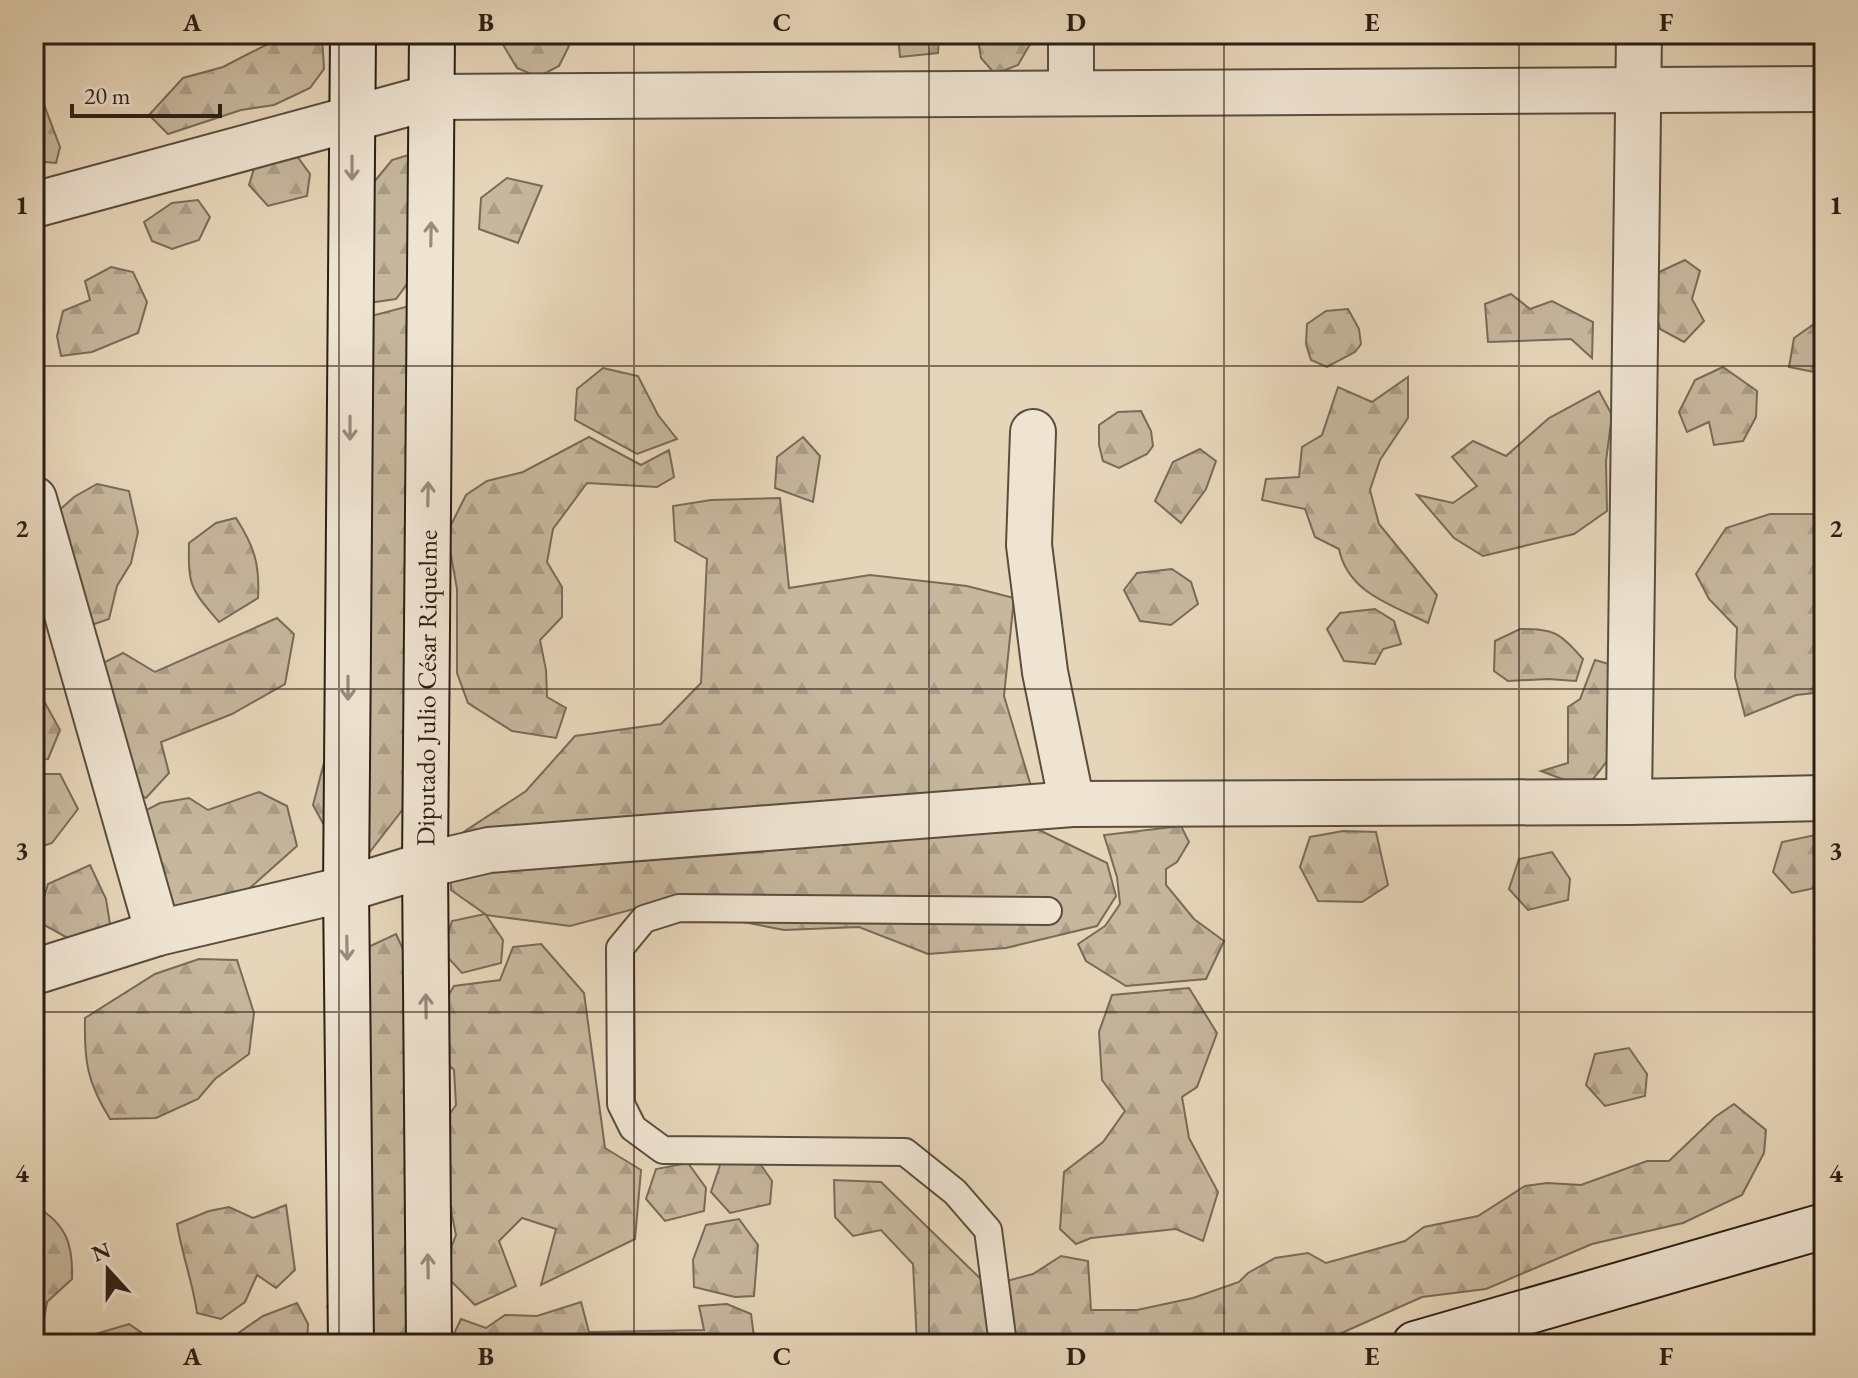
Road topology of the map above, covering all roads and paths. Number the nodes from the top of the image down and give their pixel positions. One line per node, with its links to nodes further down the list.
1 (353, 34): 9 (street)
2 (432, 34): 8 (street, Diputado Julio César Riquelme)
3 (1071, 34): 7 (street)
4 (1639, 34): 6 (street)
5 (1824, 89): 6 (street)
6 (1640, 90): 7 (street); 14 (street)
7 (1071, 93): 8 (street)
8 (432, 97): 9 (street); 16 (street, Diputado Julio César Riquelme, one-way to 8)
9 (353, 120): 10 (street); 17 (street, one-way to 17)
10 (34, 205)
11 (1033, 432): 15 (street)
12 (34, 499): 19 (street)
13 (1824, 798): 14 (street)
14 (1629, 802): 15 (street)
15 (1072, 804): 16 (street)
16 (425, 865): 17 (street); 23 (street, Diputado Julio César Riquelme, one-way to 16)
17 (346, 889): 19 (street); 22 (street, one-way to 22)
18 (1048, 911): 24 (lane)
19 (158, 933): 20 (street)
20 (34, 972)
21 (1824, 1226): 25 (street)
22 (351, 1344)
23 (429, 1344)
24 (1003, 1344)
25 (1415, 1344)

